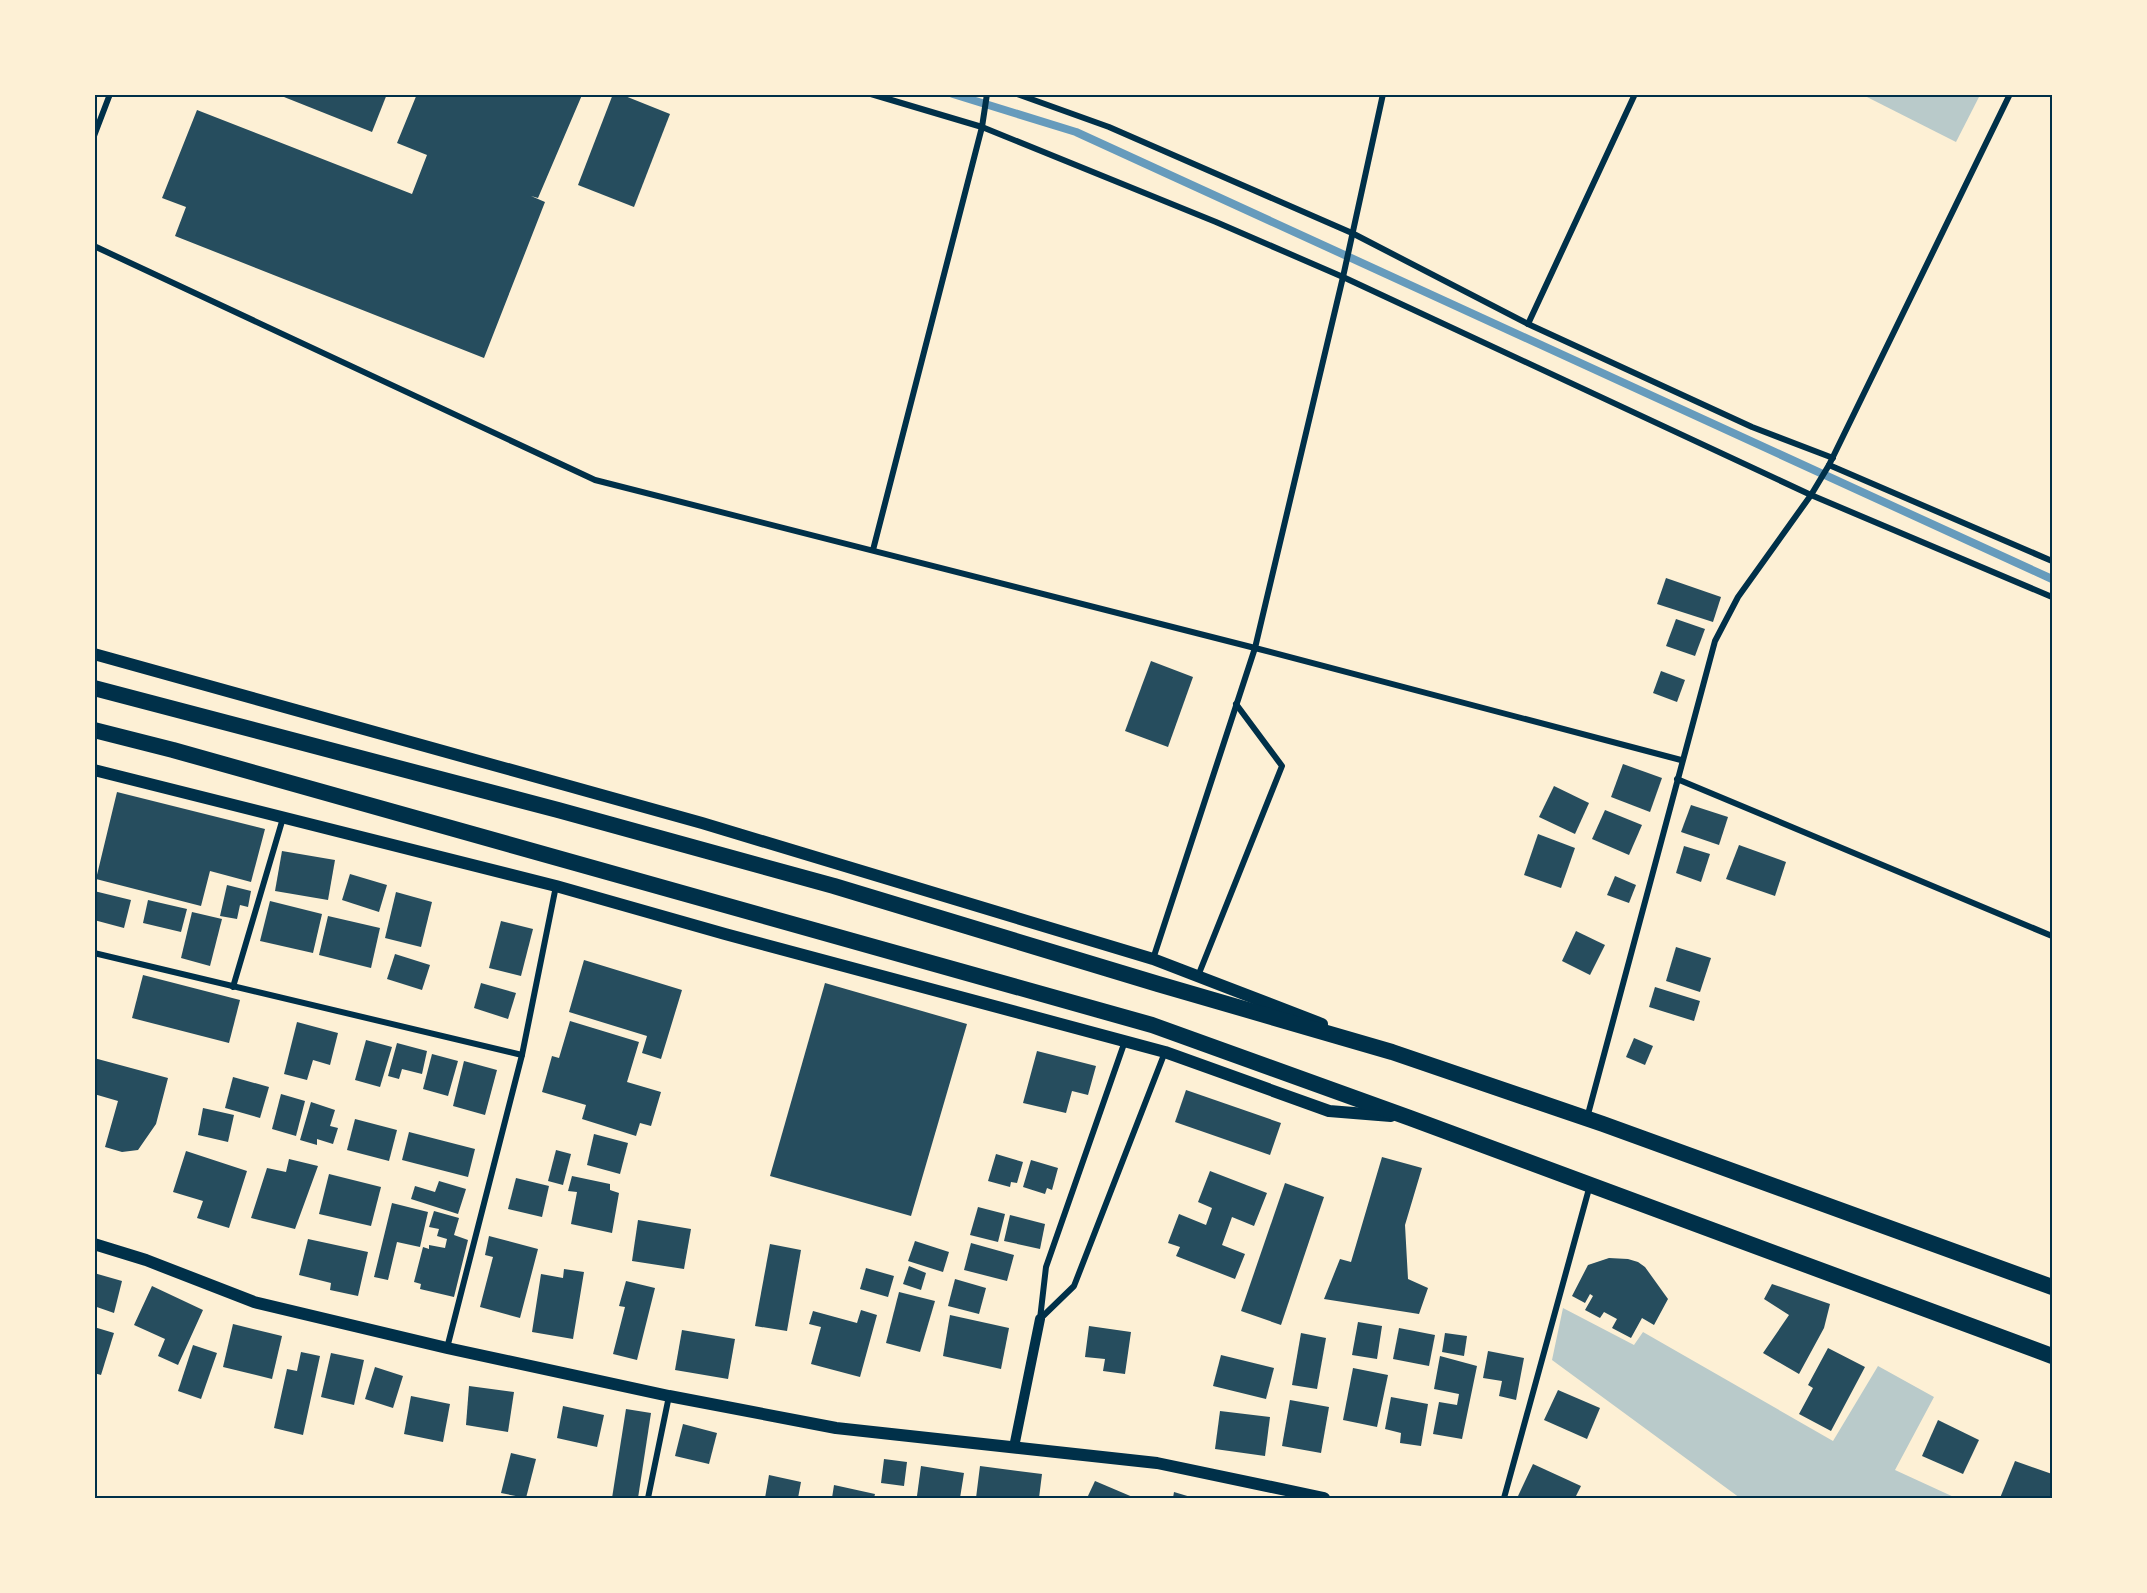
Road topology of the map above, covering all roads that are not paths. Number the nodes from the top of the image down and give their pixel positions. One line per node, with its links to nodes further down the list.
1 (110, 94): 9 (street)
2 (871, 94): 8 (street)
3 (987, 94): 8 (street)
4 (1017, 94): 10 (street)
5 (1383, 94): 10 (street)
6 (1635, 94): 13 (street)
7 (2010, 94): 14 (street)
8 (982, 127): 12 (street); 17 (street)
9 (94, 136)
10 (1352, 233): 12 (street); 13 (street)
11 (94, 246): 17 (street)
12 (1343, 277): 16 (street); 20 (street)
13 (1528, 324): 14 (street)
14 (1833, 458): 15 (street)
15 (1829, 465): 16 (street); 18 (street)
16 (1811, 495): 19 (street); 25 (street)
17 (873, 550): 20 (street)
18 (2052, 561)
19 (2052, 597)
20 (1255, 648): 23 (street); 25 (street)
21 (94, 654): 32 (main road)
22 (94, 688): 37 (highway)
23 (1236, 704): 32 (street); 33 (street)
24 (94, 730): 39 (highway)
25 (1681, 760): 27 (street)
26 (94, 770): 28 (main road)
27 (1677, 779): 30 (street); 40 (street)
28 (284, 816): 29 (main road); 34 (street)
29 (556, 886): 35 (main road); 38 (street)
30 (2052, 936)
31 (94, 953): 34 (street)
32 (1153, 959): 33 (main road)
33 (1198, 976): 37 (main road)
34 (233, 987): 38 (street)
35 (1125, 1041): 36 (main road); 44 (street)
36 (1165, 1052): 39 (main road); 44 (street)
37 (1399, 1054): 40 (highway)
38 (522, 1055): 45 (street)
39 (1410, 1118): 41 (highway)
40 (1587, 1119): 43 (highway)
41 (1590, 1184): 46 (highway); 51 (street)
42 (94, 1244): 45 (main road)
43 (2052, 1287)
44 (1040, 1319): 48 (street)
45 (447, 1348): 47 (main road)
46 (2052, 1356)
47 (669, 1396): 48 (main road); 49 (street)
48 (1014, 1447): 50 (main road)
49 (648, 1498)
50 (1324, 1498)
51 (1504, 1498)

